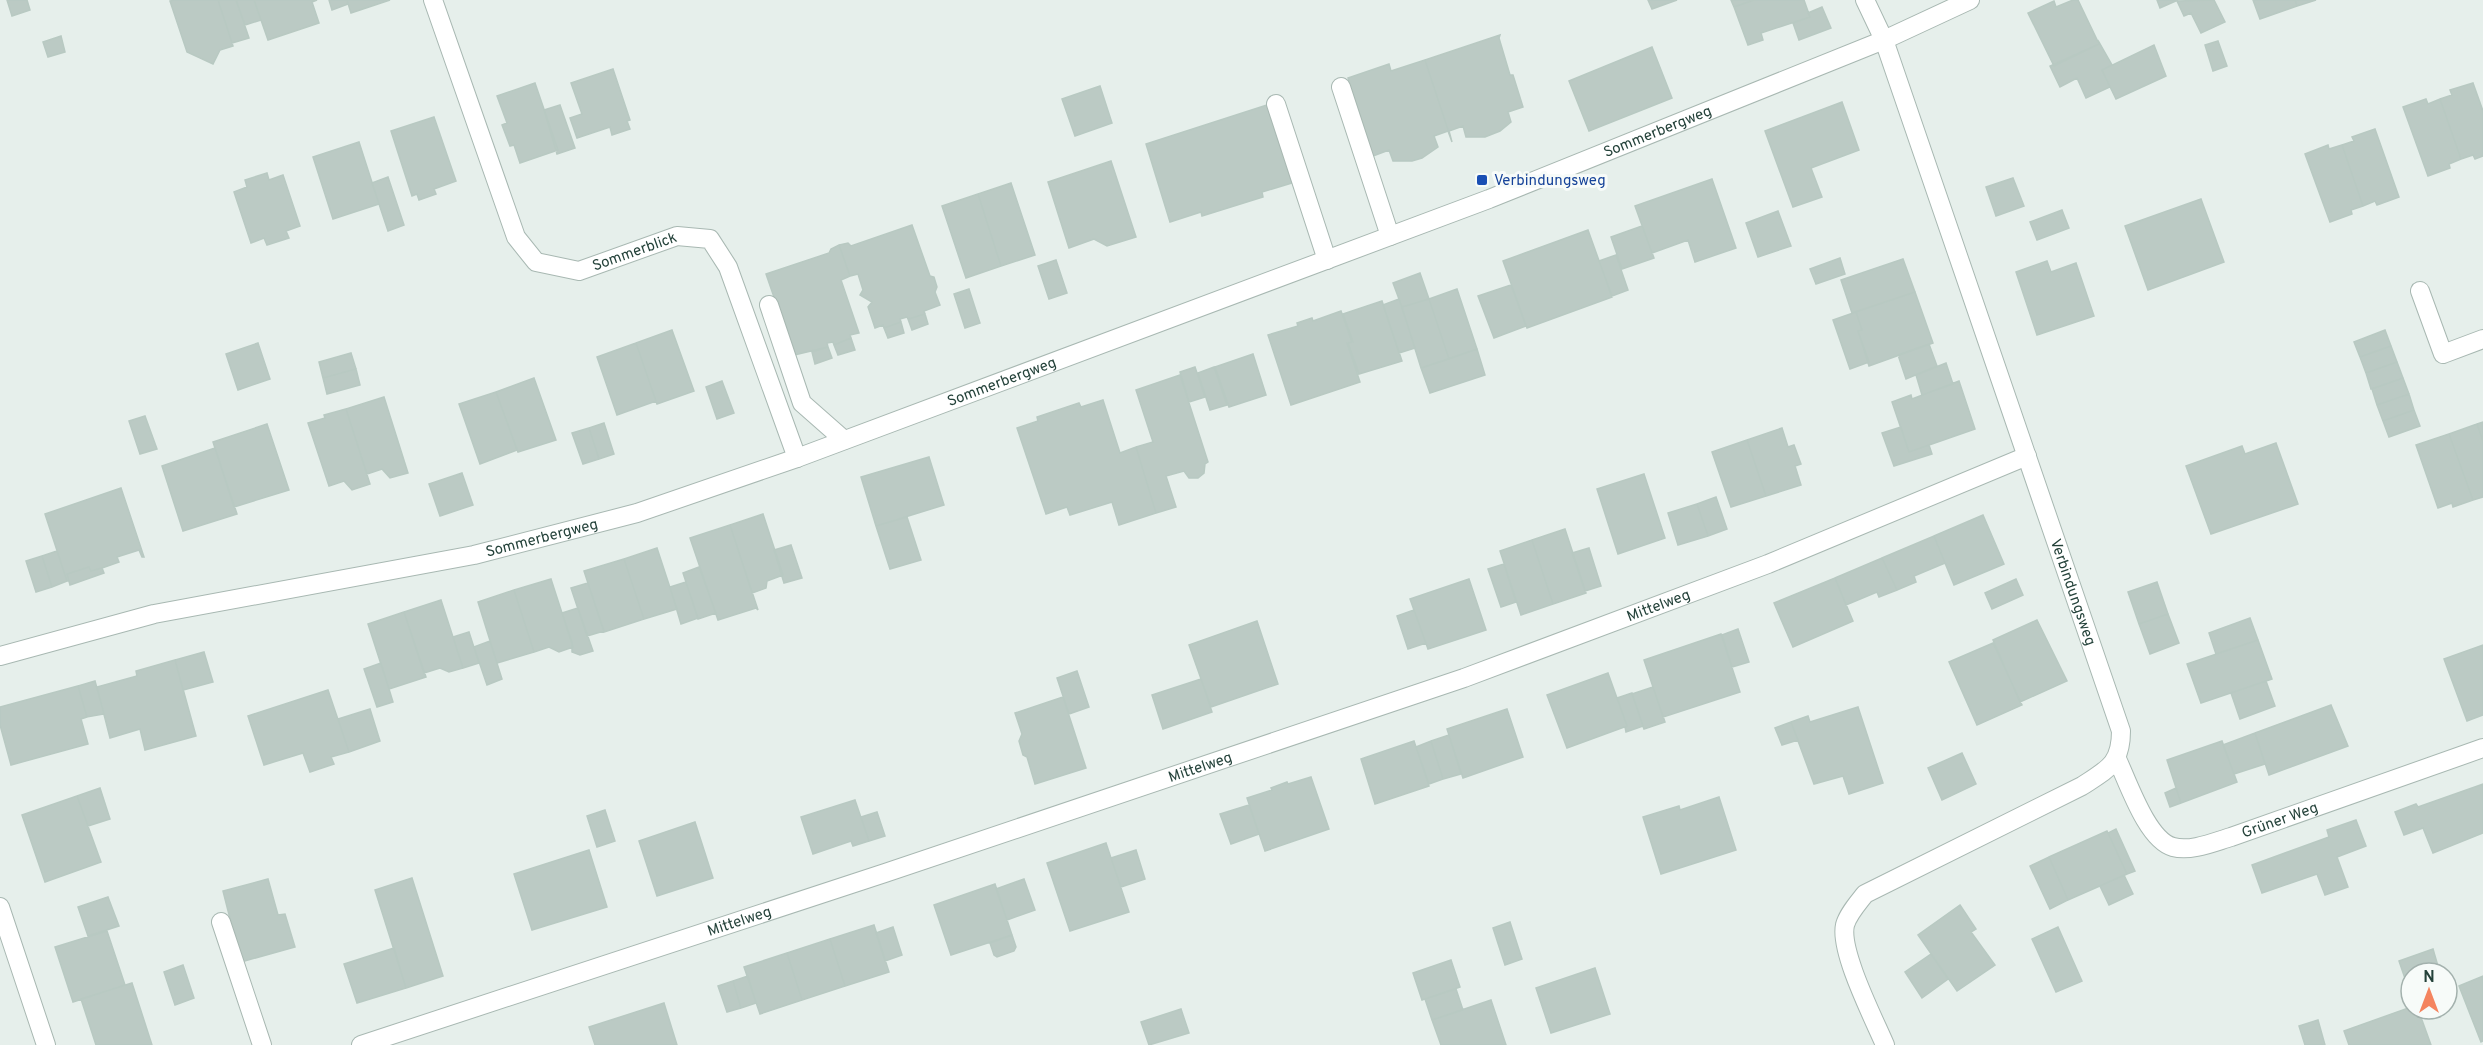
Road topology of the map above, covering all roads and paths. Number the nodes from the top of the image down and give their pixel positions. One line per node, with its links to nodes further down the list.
1 (433, 0): 14 (street, Sommerblick)
2 (1865, 0): 4 (street, Verbindungsweg)
3 (1970, 0): 4 (street, Sommerbergweg)
4 (1884, 40): 7 (street, Sommerbergweg); 13 (street, Verbindungsweg)
5 (1341, 87): 7 (street)
6 (1276, 104): 8 (street)
7 (1390, 236): 8 (street, Sommerbergweg)
8 (1327, 260): 12 (street, Sommerbergweg)
9 (2420, 291): 11 (street)
10 (769, 305): 12 (street)
11 (2483, 339)
12 (844, 440): 14 (street, Sommerbergweg)
13 (2027, 456): 17 (street, Verbindungsweg); 22 (street, Mittelweg)
14 (796, 458): 15 (street, Sommerbergweg)
15 (0, 656)
16 (2483, 748): 17 (street, Grüner Weg)
17 (2117, 759): 23 (street)
18 (0, 907): 20 (street)
19 (221, 922): 21 (street)
20 (46, 1045)
21 (262, 1045)
22 (361, 1045)
23 (1885, 1045)

